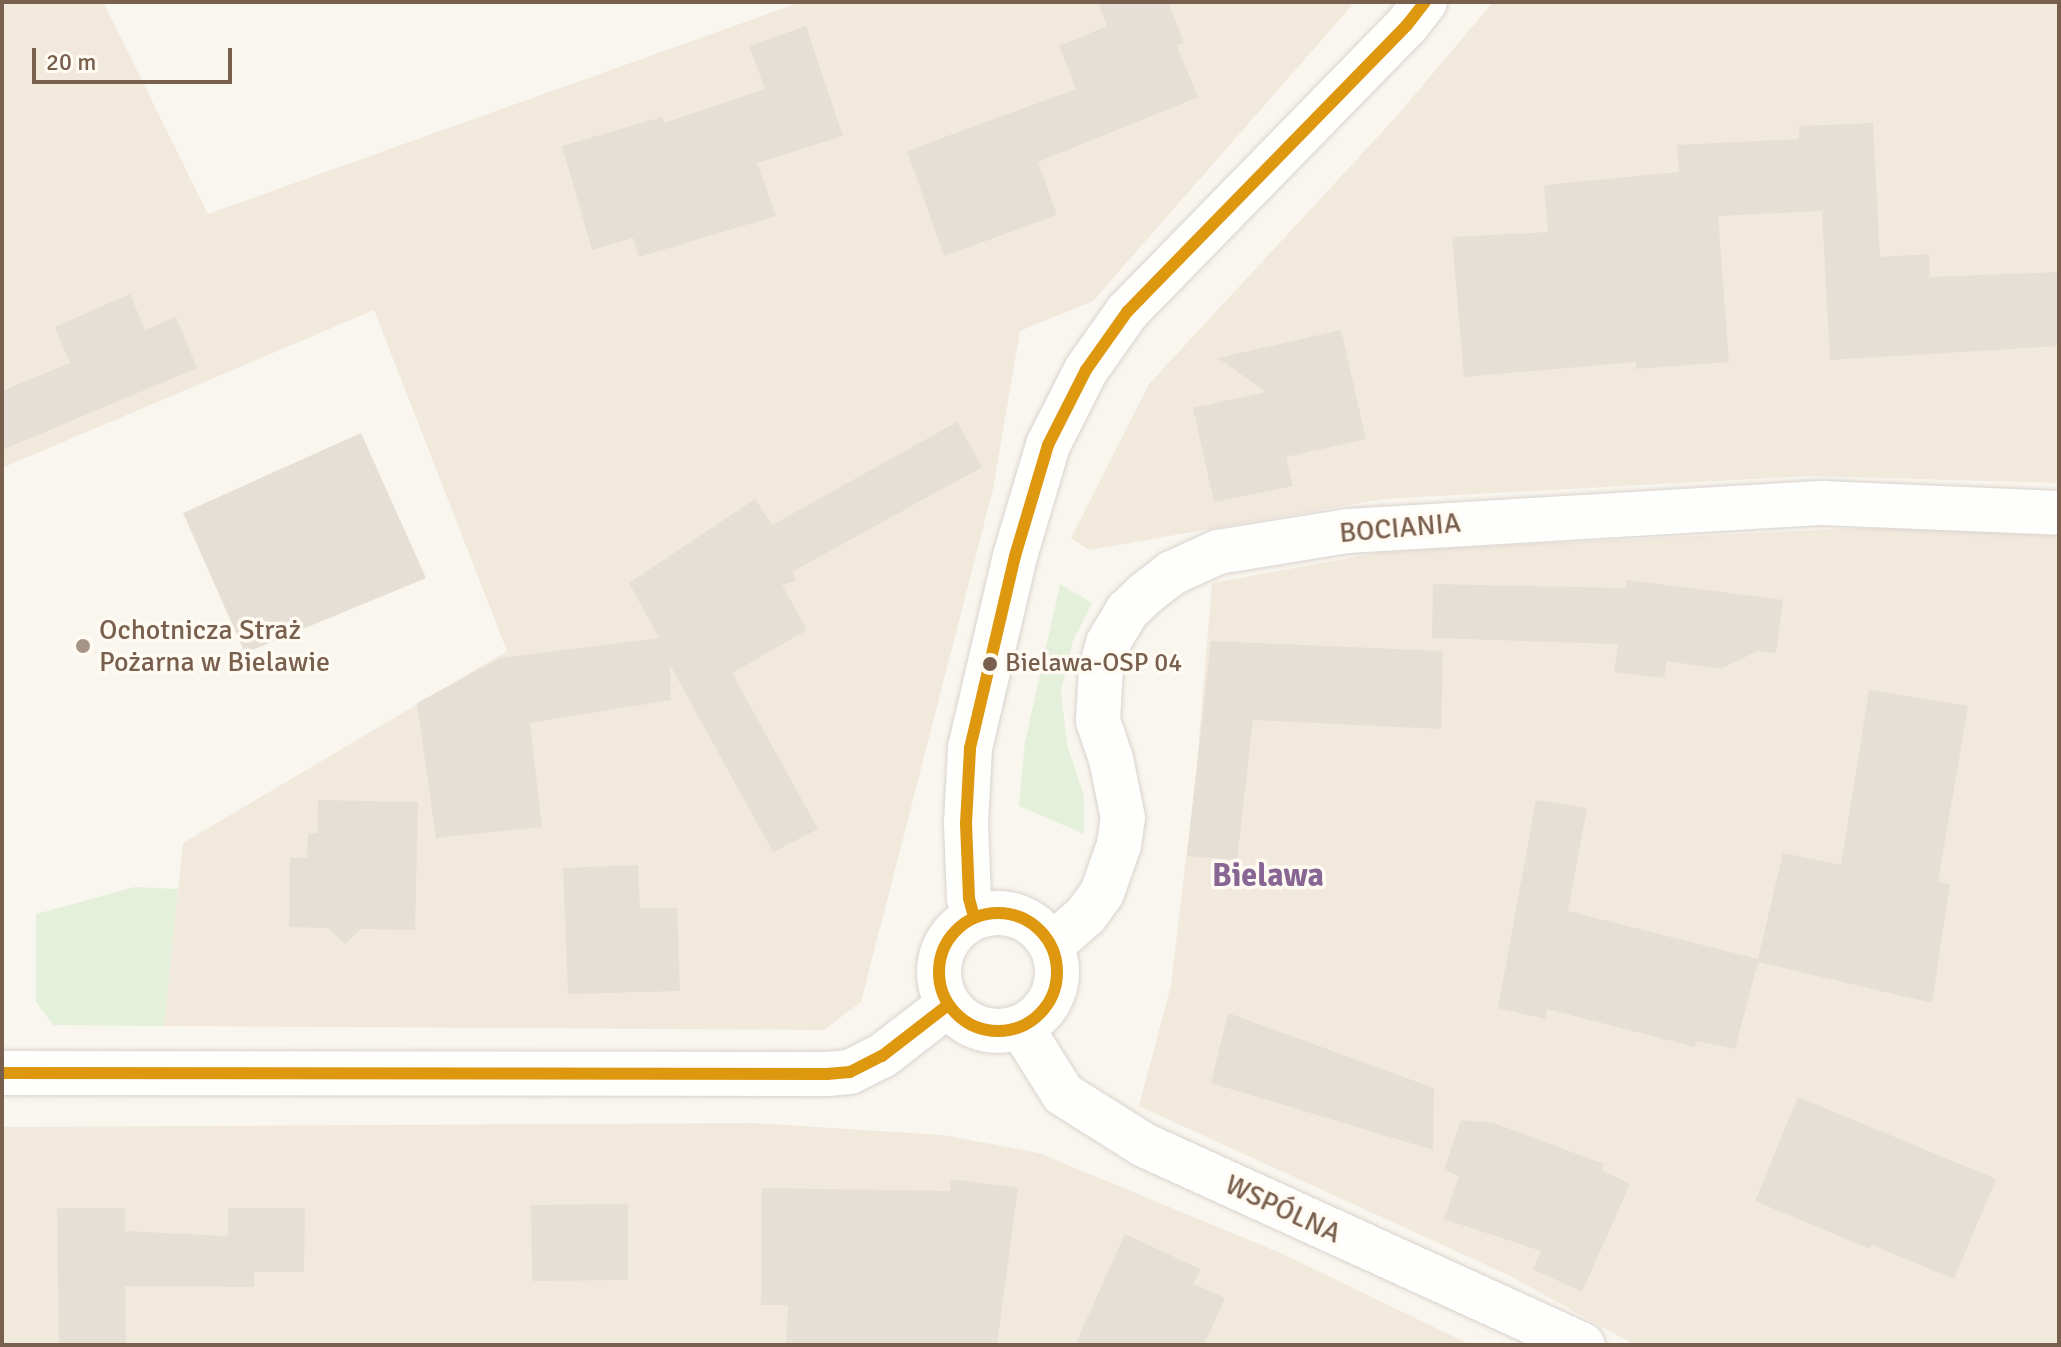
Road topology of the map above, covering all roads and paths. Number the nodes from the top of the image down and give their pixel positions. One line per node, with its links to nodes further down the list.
1 (1425, 2): 3 (street)
2 (2059, 513): 4 (street, BOCIANIA)
3 (974, 917): 4 (street); 5 (street)
4 (1052, 945): 6 (street)
5 (948, 1005): 6 (street); 7 (street)
6 (1021, 1027): 8 (street, WSPÓLNA)
7 (2, 1073)
8 (1582, 1345)

